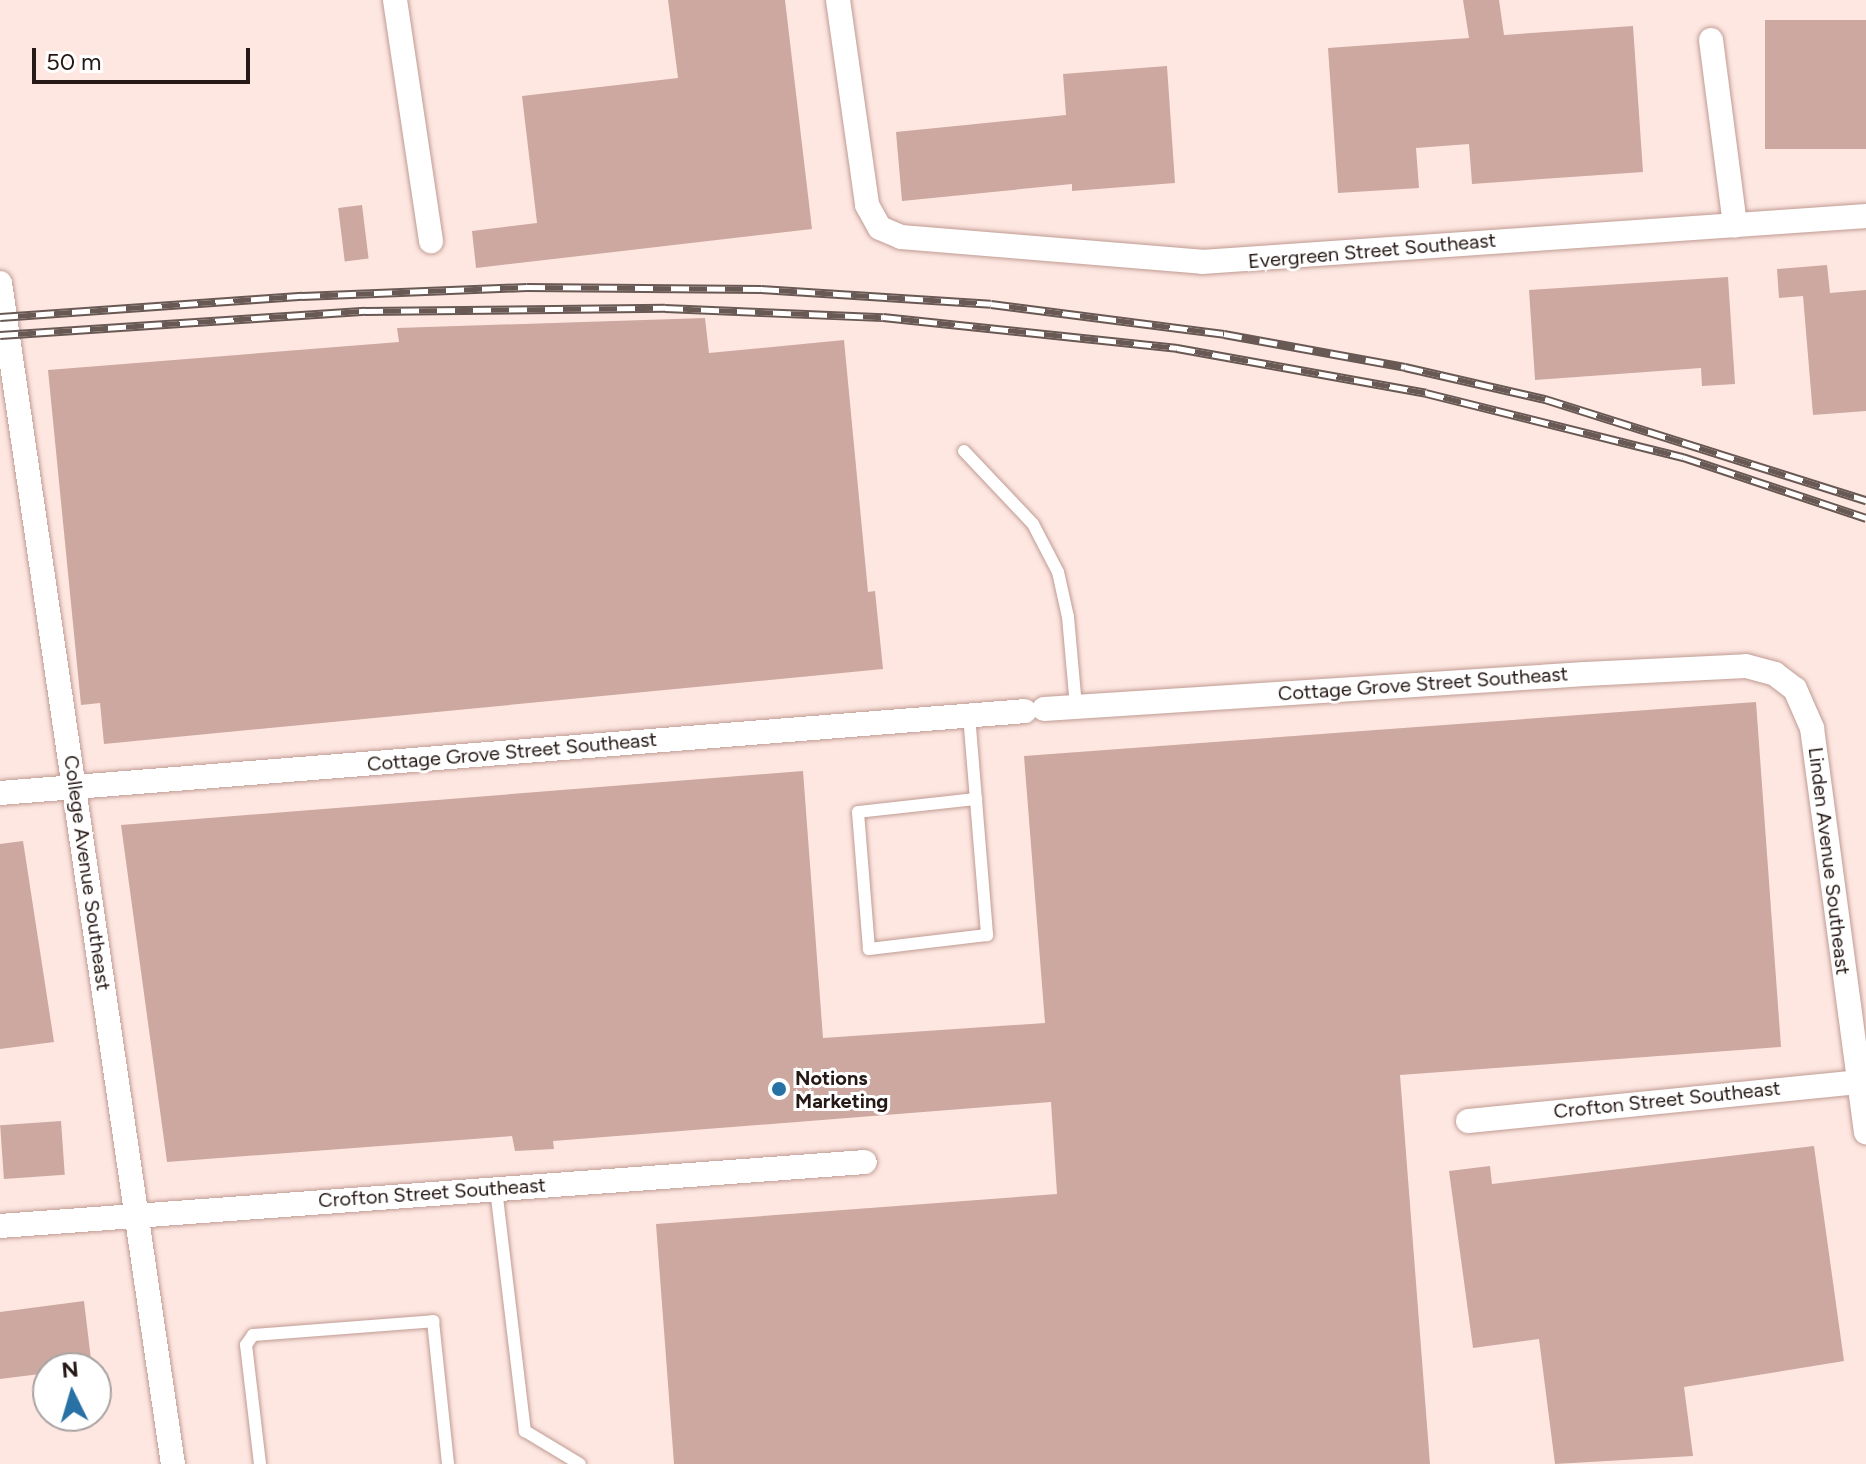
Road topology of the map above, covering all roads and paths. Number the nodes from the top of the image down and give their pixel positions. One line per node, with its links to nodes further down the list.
1 (395, 0): 6 (street)
2 (838, 0): 5 (street, Evergreen Street Southeast)
3 (1711, 40): 5 (street)
4 (1866, 216): 5 (street, Evergreen Street Southeast)
5 (1735, 225)
6 (431, 241)
7 (0, 283): 12 (street, College Avenue Southeast)
8 (964, 451): 10 (lane)
9 (1795, 689): 10 (street, Cottage Grove Street Southeast); 15 (street, Linden Avenue Southeast)
10 (1076, 707): 11 (street, Cottage Grove Street Southeast)
11 (969, 715): 12 (street, Cottage Grove Street Southeast); 14 (lane)
12 (74, 787): 13 (street, Cottage Grove Street Southeast); 20 (street, College Avenue Southeast)
13 (0, 793)
14 (976, 799): 14 (lane)
15 (1862, 1081): 16 (street, Crofton Street Southeast); 17 (street, Linden Avenue Southeast)
16 (1468, 1121)
17 (1866, 1132)
18 (865, 1162): 19 (street, Crofton Street Southeast)
19 (496, 1189): 20 (street, Crofton Street Southeast); 25 (lane)
20 (136, 1215): 21 (street, Crofton Street Southeast); 22 (street, College Avenue Southeast)
21 (0, 1226)
22 (173, 1464)
23 (260, 1464): 24 (lane)
24 (448, 1464)
25 (580, 1464)

